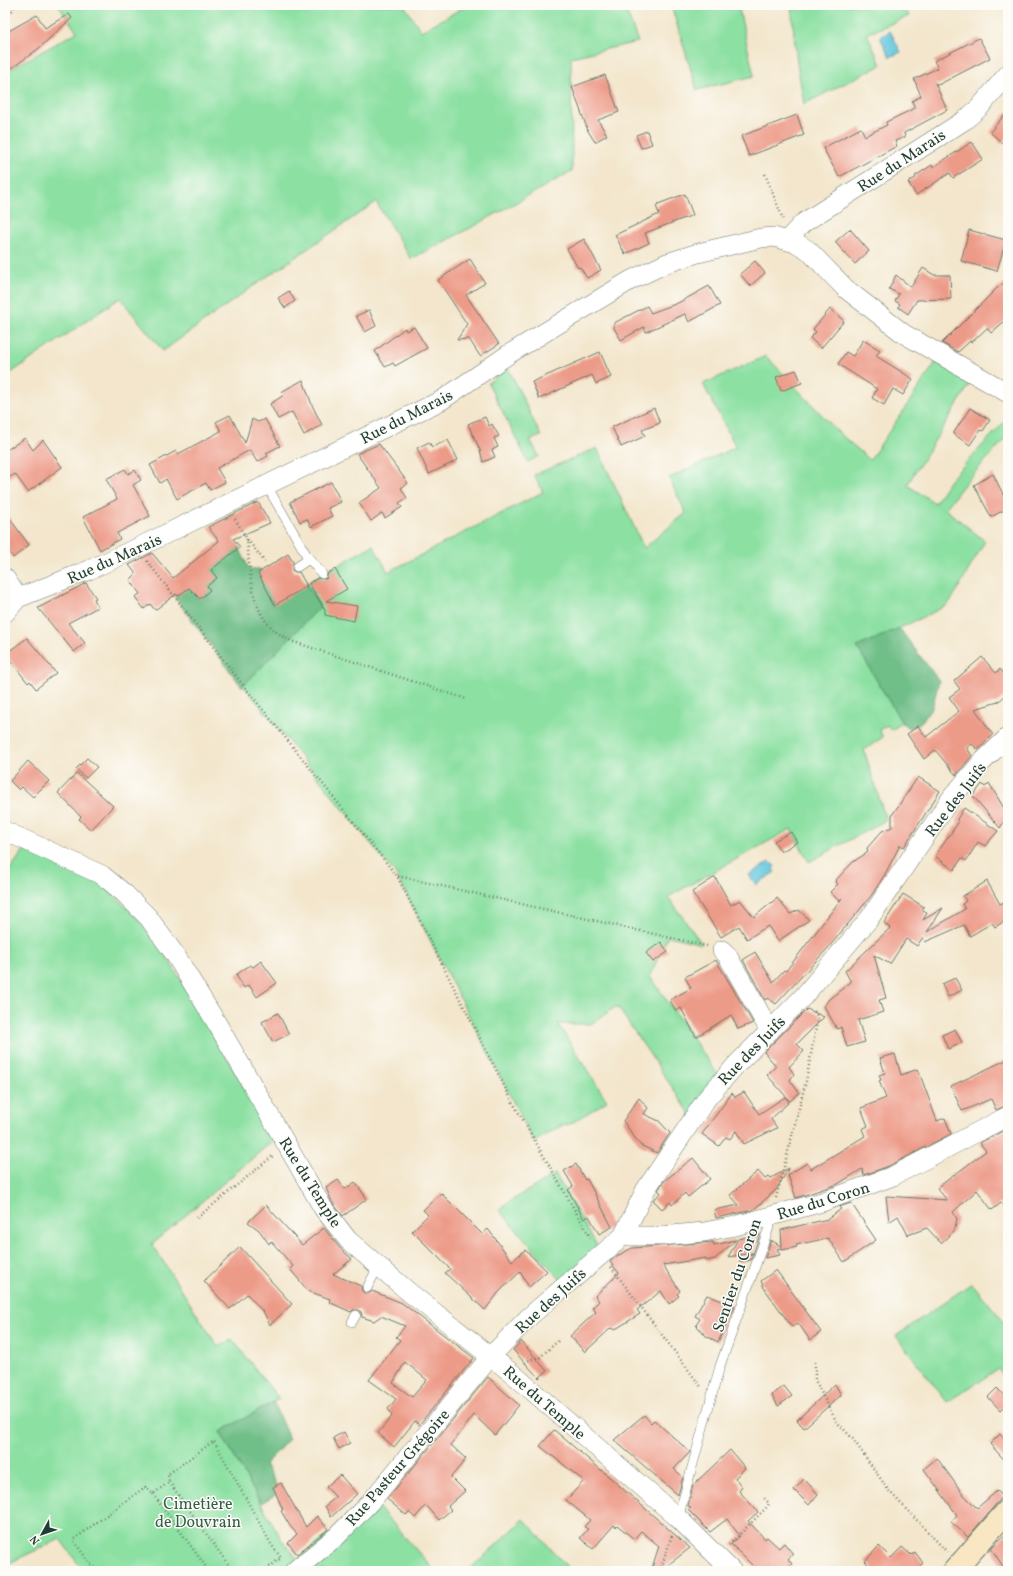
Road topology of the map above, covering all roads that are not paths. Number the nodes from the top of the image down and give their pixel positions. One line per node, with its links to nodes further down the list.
1 (1008, 74): 2 (street, Rue du Marais)
2 (788, 239): 3 (street, Rue du Marais); 4 (street, Rue du Marais)
3 (1008, 393)
4 (267, 486): 5 (lane); 9 (street, Rue du Marais)
5 (307, 556): 6 (lane); 7 (lane)
6 (297, 566)
7 (322, 574)
8 (5, 578): 9 (street, Rue du Marais)
9 (9, 606)
10 (1008, 737): 13 (street, Rue des Juifs)
11 (5, 831): 17 (street, Rue du Temple)
12 (722, 950): 13 (street)
13 (770, 1031): 16 (street, Rue des Juifs)
14 (1008, 1116): 15 (street, Rue du Coron)
15 (773, 1216): 16 (street, Rue du Coron); 21 (lane, Sentier du Coron)
16 (623, 1236): 19 (street, Rue des Juifs)
17 (378, 1267): 18 (lane); 19 (street, Rue du Temple)
18 (367, 1288)
19 (491, 1356): 21 (street, Rue du Temple); 23 (street, Rue Pasteur Grégoire)
20 (1008, 1510): 22 (main road)
21 (678, 1518): 24 (street, Rue du Temple)
22 (957, 1568)
23 (294, 1571)
24 (732, 1571)

